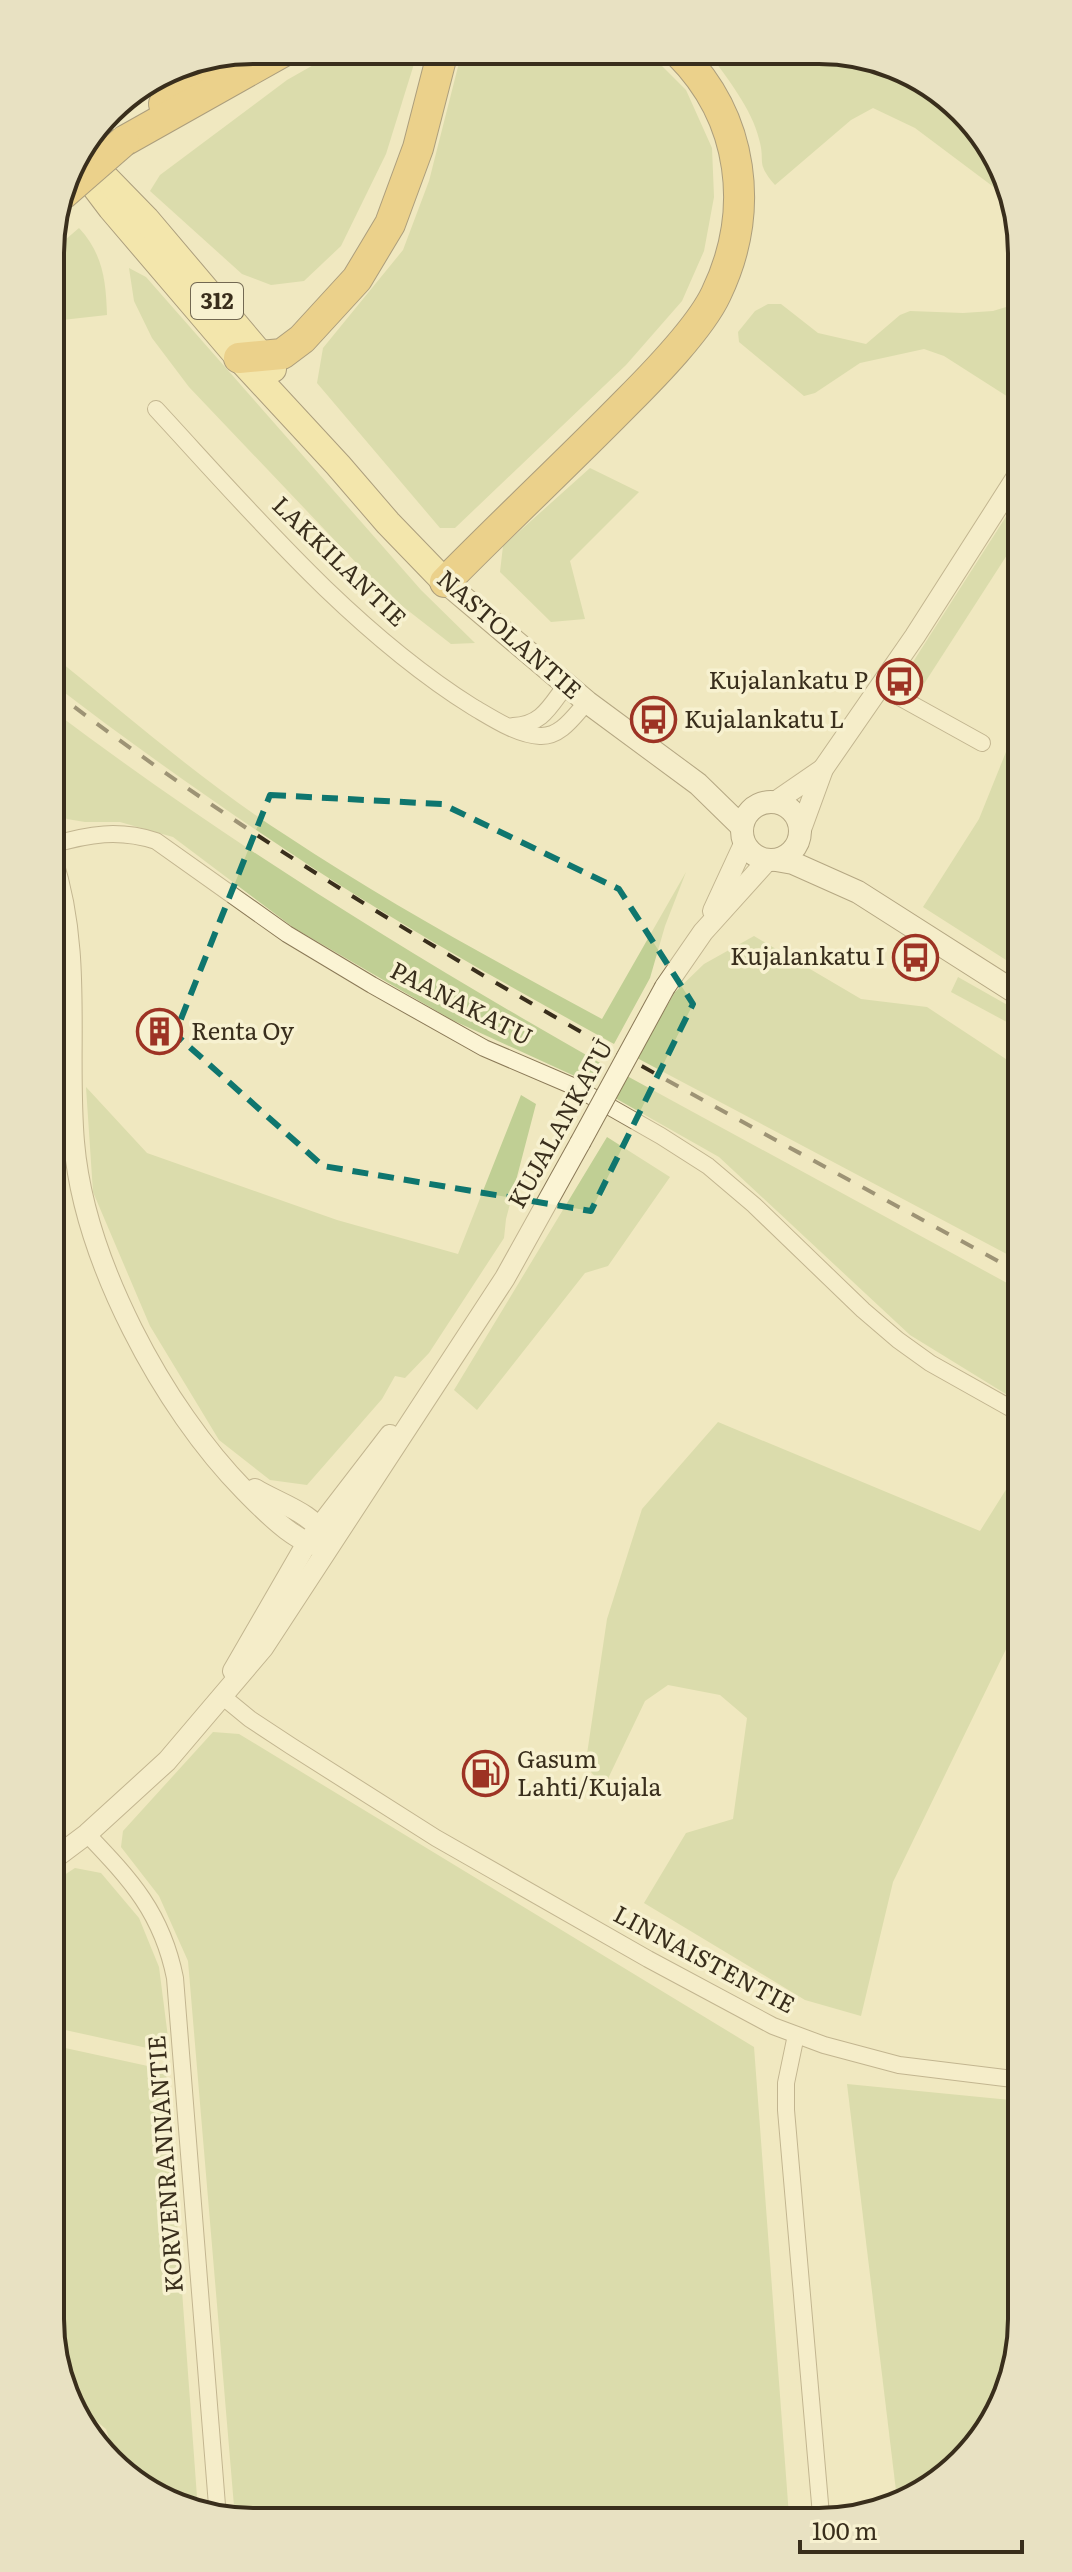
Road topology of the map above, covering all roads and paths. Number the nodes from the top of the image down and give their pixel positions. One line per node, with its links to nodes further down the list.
1 (261, 64): 5 (highway)
2 (440, 64): 9 (highway)
3 (689, 64): 12 (highway)
4 (201, 72): 5 (highway)
5 (125, 140): 8 (highway, bridge)
6 (87, 161): 9 (main road, NASTOLANTIE / 312)
7 (83, 171): 9 (main road, NASTOLANTIE / 312)
8 (78, 181)
9 (252, 357): 12 (main road, NASTOLANTIE / 312)
10 (156, 409): 16 (street, LAKKILANTIE)
11 (1008, 490): 14 (street)
12 (445, 582): 13 (main road, NASTOLANTIE / 312)
13 (566, 685): 15 (main road, NASTOLANTIE / 312); 16 (street)
14 (881, 687): 17 (street); 18 (street)
15 (587, 702): 16 (street, LAKKILANTIE); 19 (main road, NASTOLANTIE / 312)
16 (508, 726)
17 (982, 743)
18 (823, 769): 20 (street); 21 (street)
19 (698, 784): 20 (main road, NASTOLANTIE / 312); 22 (main road, NASTOLANTIE / 312)
20 (765, 804): 21 (main road); 22 (main road)
21 (800, 834): 24 (main road); 25 (main road)
22 (743, 836): 24 (main road); 27 (street, KUJALANKATU)
23 (64, 842): 29 (street, PAANAKATU)
24 (772, 860): 25 (main road); 27 (street, KUJALANKATU)
25 (858, 892): 28 (main road)
26 (64, 907): 30 (street)
27 (703, 932): 30 (street, KUJALANKATU, bridge)
28 (1008, 988)
29 (1008, 1407)
30 (318, 1539): 31 (street, KUJALANKATU)
31 (222, 1696): 32 (street, KUJALANKATU); 34 (street, LINNAISTENTIE)
32 (87, 1834): 33 (street, KUJALANKATU); 36 (street, KORVENRANNANTIE)
33 (64, 1851)
34 (796, 2035): 35 (street); 37 (street, LINNAISTENTIE)
35 (1008, 2079)
36 (217, 2504)
37 (820, 2508)

